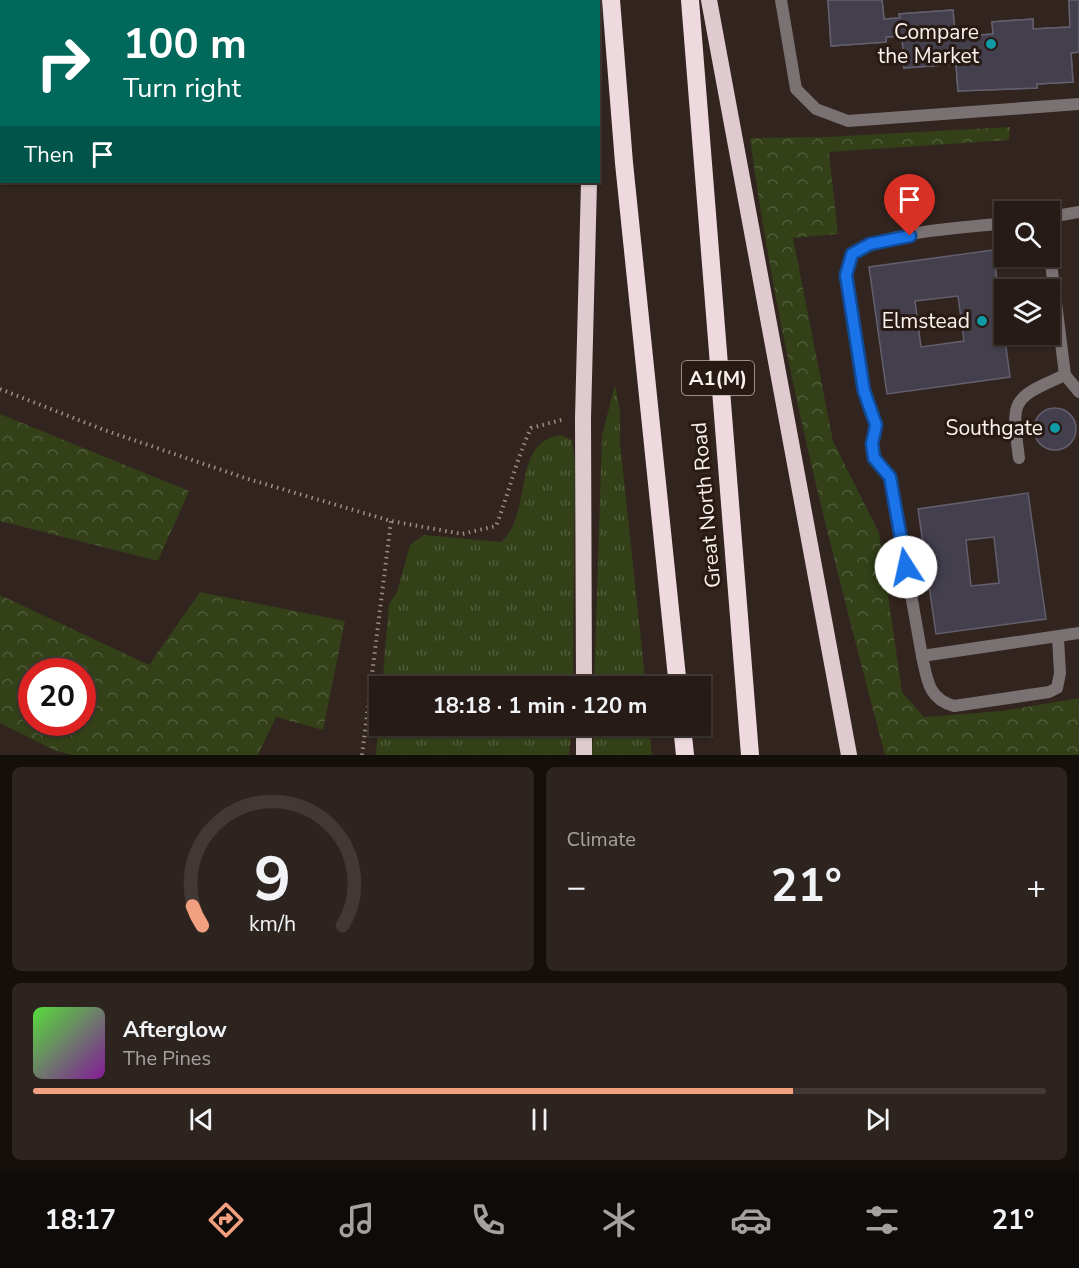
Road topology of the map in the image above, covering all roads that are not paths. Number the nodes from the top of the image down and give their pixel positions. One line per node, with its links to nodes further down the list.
1 (611, 0): 18 (highway)
2 (690, 0): 23 (highway, Great North Road / A1(M))
3 (709, 0): 24 (highway)
4 (781, 0): 5 (lane)
5 (1079, 104)
6 (589, 183): 17 (highway)
7 (1079, 212): 8 (lane)
8 (1060, 215)
9 (994, 224): 16 (lane)
10 (1052, 267): 11 (lane)
11 (1065, 375): 12 (lane); 13 (lane)
12 (1079, 393)
13 (1019, 458)
14 (1079, 633): 15 (lane)
15 (1058, 638): 16 (lane); 16 (lane)
16 (922, 656)
17 (584, 676)
18 (677, 676)
19 (584, 736): 21 (highway)
20 (683, 736): 22 (highway)
21 (584, 755)
22 (685, 755)
23 (750, 755)
24 (849, 755)

